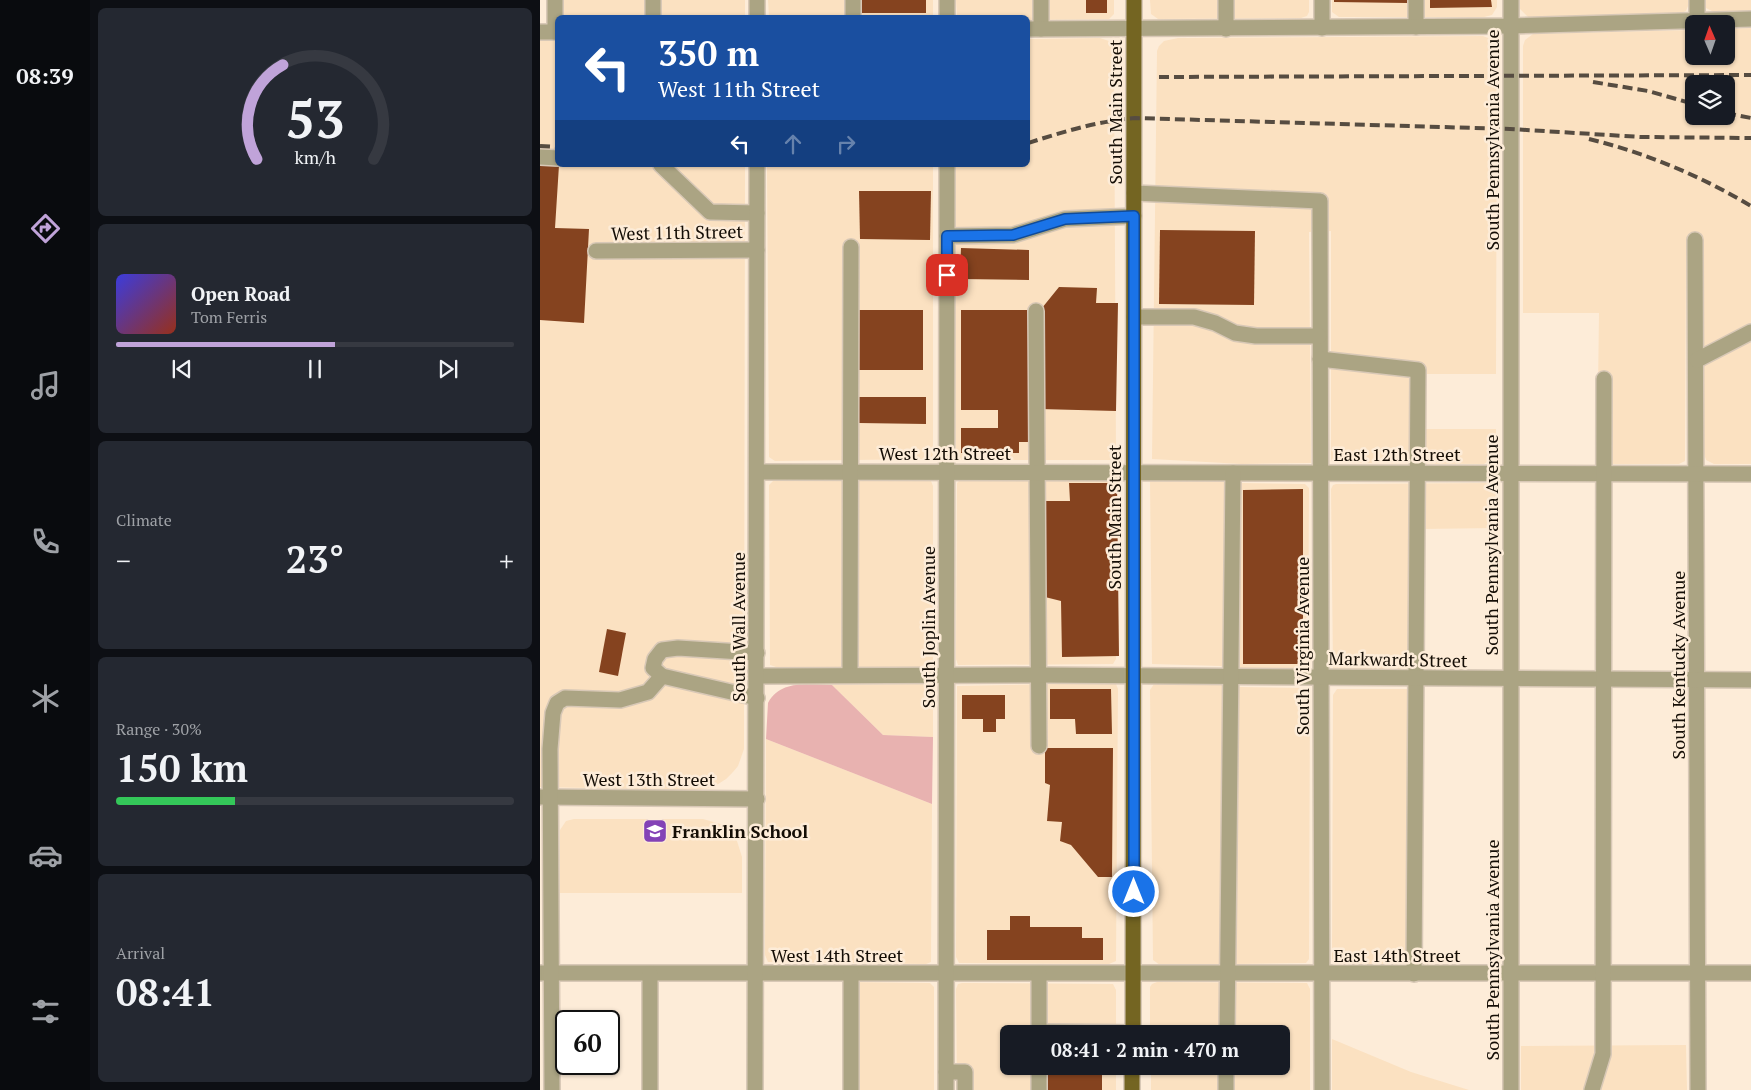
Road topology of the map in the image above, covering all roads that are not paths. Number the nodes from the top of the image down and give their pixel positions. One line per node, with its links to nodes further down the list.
1 (555, 0): 27 (street)
2 (653, 0): 13 (street)
3 (757, 0): 14 (street)
4 (853, 0): 15 (street)
5 (947, 0): 16 (street)
6 (1041, 0): 24 (street)
7 (1134, 0): 25 (main road, South Main Street)
8 (1226, 0): 26 (street)
9 (1322, 0): 23 (street)
10 (1416, 0): 22 (street)
11 (1511, 0): 21 (street, South Pennsylvania Avenue)
12 (1697, 0): 17 (street)
13 (653, 15)
14 (757, 15)
15 (853, 15)
16 (947, 15)
17 (1696, 15)
18 (1735, 19): 19 (street)
19 (1751, 19)
20 (1685, 20): 21 (street)
21 (1511, 26): 22 (street); 55 (street, South Pennsylvania Avenue)
22 (1416, 27): 23 (street)
23 (1322, 28): 26 (street)
24 (1034, 29): 25 (street)
25 (1134, 29): 26 (street); 33 (main road, South Main Street)
26 (1226, 29)
27 (551, 32)
28 (540, 157): 29 (street)
29 (555, 158)
30 (663, 167): 34 (street)
31 (757, 167): 34 (street, South Wall Avenue)
32 (947, 167): 36 (street, South Joplin Avenue)
33 (1134, 193): 35 (main road, South Main Street); 44 (street, South Virginia Avenue)
34 (757, 213): 39 (street, South Wall Avenue)
35 (1134, 216): 36 (street); 42 (main road, South Main Street)
36 (947, 236): 48 (street, South Joplin Avenue)
37 (1695, 240): 46 (street, South Kentucky Avenue)
38 (851, 247): 50 (street)
39 (757, 250): 40 (street, West 11th Street); 49 (street, South Wall Avenue)
40 (596, 251)
41 (1036, 311): 51 (street)
42 (1134, 317): 44 (street); 52 (main road, South Main Street)
43 (1751, 332): 46 (street)
44 (1320, 336): 45 (street, South Virginia Avenue)
45 (1320, 359): 54 (street); 57 (street, South Virginia Avenue)
46 (1697, 360): 58 (street, South Kentucky Avenue)
47 (1604, 379): 56 (street)
48 (946, 471): 50 (street, West 12th Street); 51 (street, West 12th Street); 62 (street, South Joplin Avenue)
49 (757, 472): 50 (street, West 12th Street); 60 (street, South Wall Avenue)
50 (850, 472): 61 (street)
51 (1036, 472): 52 (street, West 12th Street); 63 (street)
52 (1133, 472): 53 (street, East 12th Street); 66 (main road, South Main Street)
53 (1232, 473): 57 (street, East 12th Street); 67 (street)
54 (1418, 473): 55 (street, East 12th Street); 57 (street, East 12th Street); 69 (street)
55 (1509, 473): 56 (street, East 12th Street); 70 (street, South Pennsylvania Avenue)
56 (1604, 473): 58 (street, East 12th Street); 71 (street)
57 (1320, 474): 68 (street, South Virginia Avenue)
58 (1697, 474): 59 (street, East 12th Street); 72 (street, South Kentucky Avenue)
59 (1751, 474)
60 (757, 652): 64 (street); 65 (street, South Wall Avenue)
61 (850, 675): 62 (street, Markwardt Street); 65 (street, Markwardt Street)
62 (946, 675): 63 (street, Markwardt Street); 91 (street, South Joplin Avenue)
63 (1038, 675): 66 (street, Markwardt Street); 75 (street)
64 (662, 676): 74 (street); 76 (street)
65 (757, 676): 74 (street, South Wall Avenue)
66 (1134, 676): 67 (street, Markwardt Street); 86 (main road, South Main Street)
67 (1230, 676): 68 (street, Markwardt Street); 87 (street)
68 (1322, 677): 69 (street, Markwardt Street); 88 (street, South Virginia Avenue)
69 (1416, 678): 70 (street, Markwardt Street); 89 (street)
70 (1510, 679): 71 (street, Markwardt Street); 80 (street, South Pennsylvania Avenue)
71 (1604, 680): 72 (street, Markwardt Street); 81 (street)
72 (1698, 680): 73 (street, Markwardt Street); 82 (street, South Kentucky Avenue)
73 (1751, 680)
74 (757, 698): 77 (street, South Wall Avenue)
75 (1039, 746)
76 (545, 797): 77 (street, West 13th Street); 78 (street)
77 (757, 799): 79 (street, South Wall Avenue)
78 (546, 973): 83 (street, West 14th Street); 99 (street)
79 (756, 973): 83 (street, West 14th Street); 84 (street, West 14th Street); 101 (street, South Wall Avenue)
80 (1510, 973): 81 (street, East 14th Street); 89 (street, East 14th Street); 109 (street, South Pennsylvania Avenue)
81 (1603, 973): 82 (street, East 14th Street); 110 (street)
82 (1697, 973): 90 (street, East 14th Street); 111 (street, South Kentucky Avenue)
83 (650, 974): 100 (street)
84 (851, 974): 91 (street, West 14th Street); 102 (street)
85 (1039, 974): 86 (street, West 14th Street); 91 (street, West 14th Street); 92 (street)
86 (1134, 974): 87 (street, East 14th Street); 93 (main road, South Main Street)
87 (1227, 974): 88 (street, East 14th Street); 94 (street)
88 (1322, 974): 89 (street, East 14th Street); 108 (street, South Virginia Avenue)
89 (1414, 974)
90 (1751, 974)
91 (946, 975): 95 (street, South Joplin Avenue)
92 (1039, 1025)
93 (1133, 1025)
94 (1227, 1025)
95 (946, 1072): 103 (street, South Joplin Avenue); 104 (street)
96 (1039, 1075): 105 (street)
97 (1132, 1075): 106 (main road)
98 (1226, 1075): 107 (street)
99 (552, 1090)
100 (650, 1090)
101 (755, 1090)
102 (852, 1090)
103 (946, 1090)
104 (964, 1090)
105 (1039, 1090)
106 (1132, 1090)
107 (1226, 1090)
108 (1322, 1090)
109 (1511, 1090)
110 (1592, 1090)
111 (1698, 1090)

